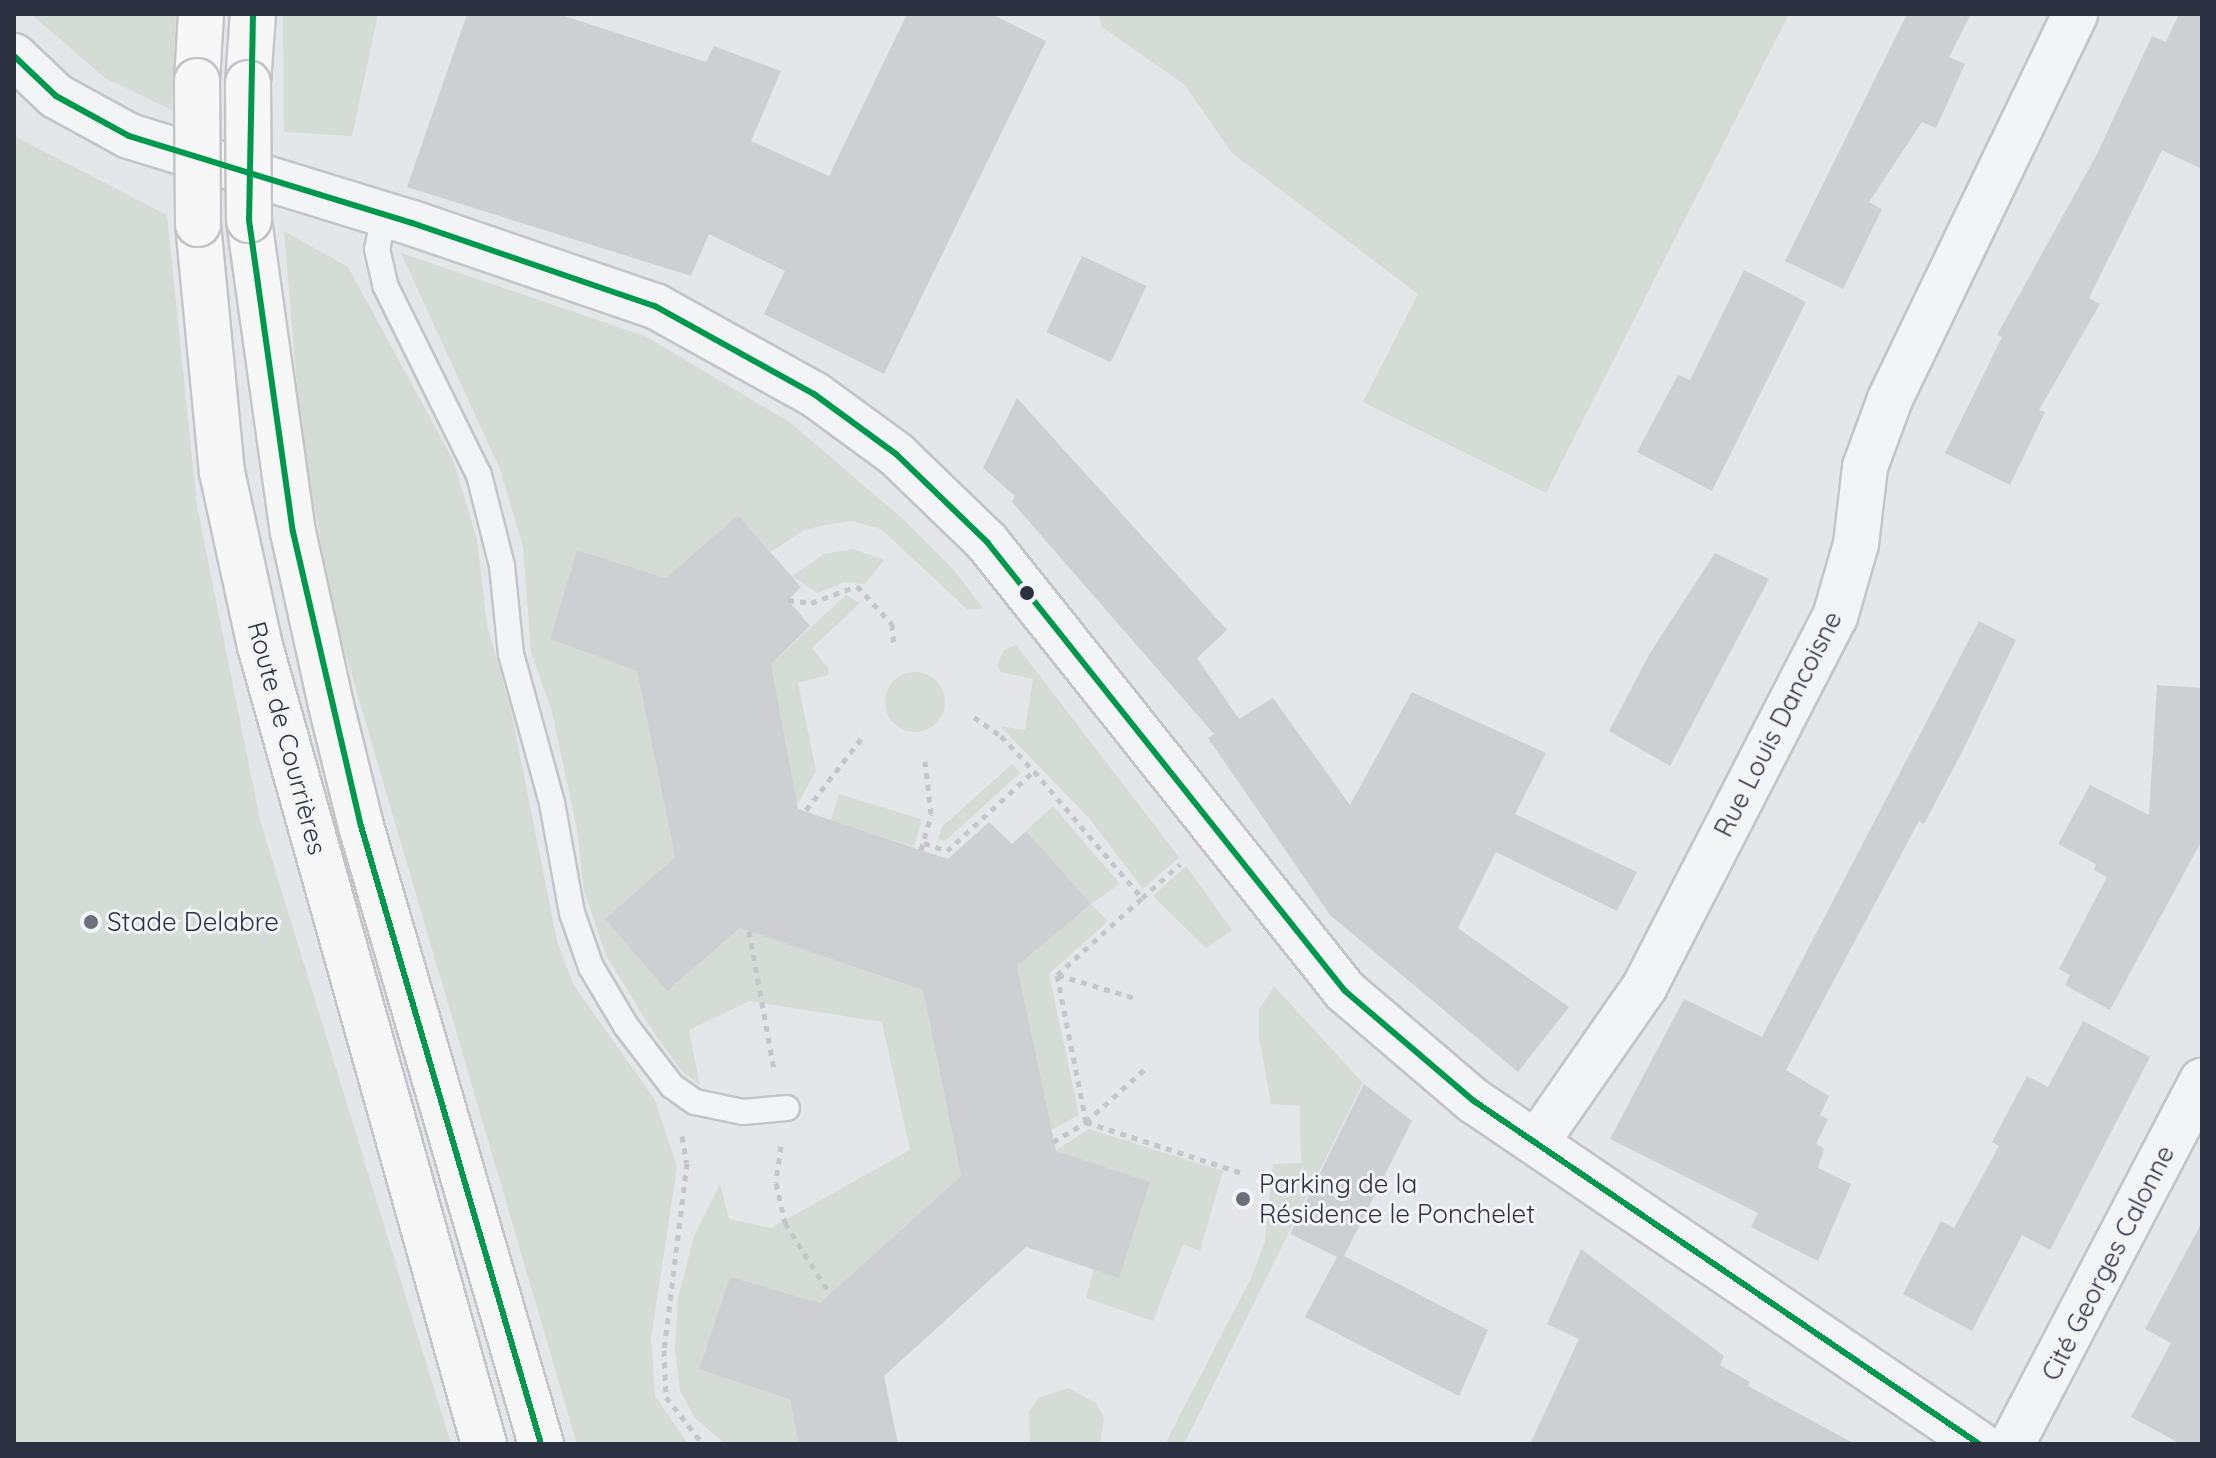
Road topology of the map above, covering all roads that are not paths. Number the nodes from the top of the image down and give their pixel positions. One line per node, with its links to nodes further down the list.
1 (201, 14): 9 (main road, Route de Courrières, bridge)
2 (253, 14): 10 (main road, Route de Courrières, bridge)
3 (2075, 14): 8 (street, Rue Louis Dancoisne)
4 (14, 56): 5 (street)
5 (384, 214): 7 (lane); 8 (street)
6 (2202, 1081): 12 (street, Cité Georges Calonne)
7 (787, 1108)
8 (1536, 1143): 11 (street)
9 (484, 1444)
10 (541, 1444)
11 (1979, 1444)
12 (2012, 1444)

